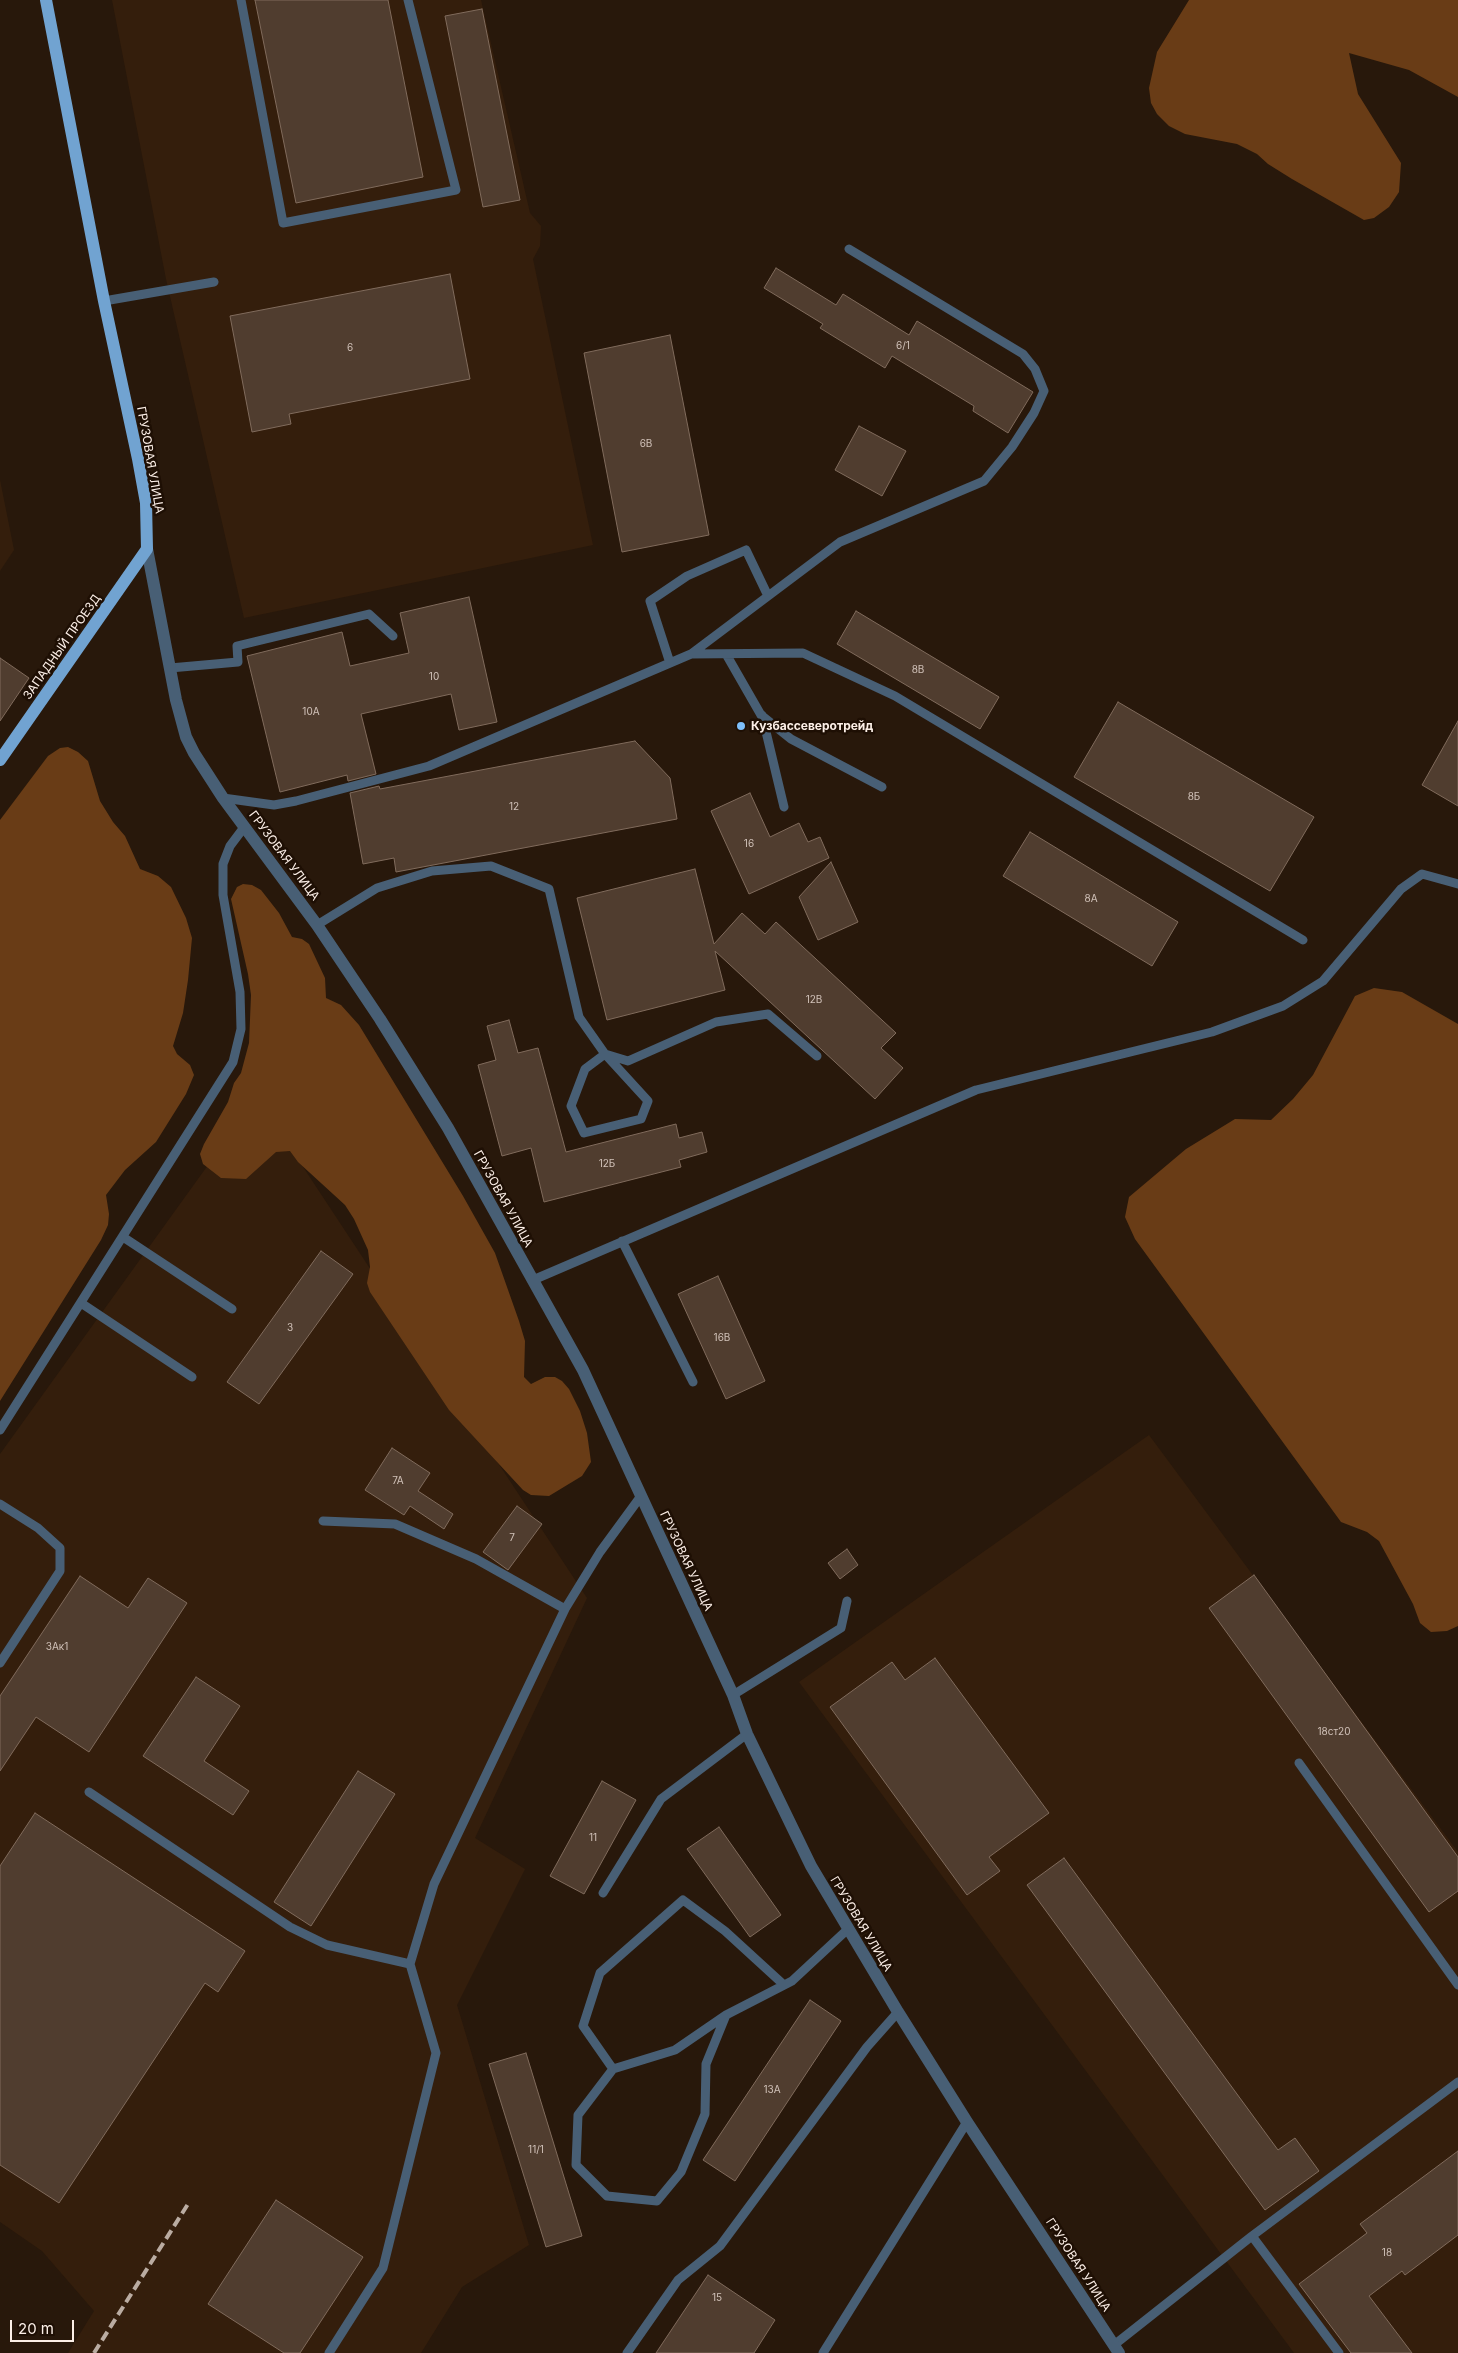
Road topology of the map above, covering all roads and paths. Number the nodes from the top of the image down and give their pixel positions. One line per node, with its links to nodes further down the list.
1 (46, 0): 6 (main road, ГРУЗОВАЯ УЛИЦА)
2 (241, 0): 3 (lane)
3 (408, 0)
4 (849, 249): 8 (lane)
5 (214, 282): 6 (lane)
6 (104, 301): 7 (main road, ГРУЗОВАЯ УЛИЦА)
7 (147, 549): 13 (street, ГРУЗОВАЯ УЛИЦА); 15 (main road, ЗАПАДНЫЙ ПРОЕЗД)
8 (768, 596): 10 (lane); 12 (lane)
9 (393, 636): 13 (lane)
10 (691, 654): 11 (lane); 12 (lane)
11 (726, 654): 14 (lane); 22 (lane)
12 (670, 663): 17 (lane)
13 (170, 668): 17 (street, ГРУЗОВАЯ УЛИЦА)
14 (762, 715): 16 (lane); 18 (lane)
15 (0, 760)
16 (882, 787)
17 (223, 798): 19 (street, ГРУЗОВАЯ УЛИЦА)
18 (784, 807)
19 (245, 826): 21 (street, ГРУЗОВАЯ УЛИЦА); 25 (lane)
20 (1458, 884): 26 (lane)
21 (317, 924): 23 (lane); 27 (street, ГРУЗОВАЯ УЛИЦА)
22 (1303, 940)
23 (604, 1054): 23 (lane); 24 (lane)
24 (817, 1056)
25 (123, 1236): 28 (lane); 29 (lane)
26 (622, 1241): 27 (lane); 31 (lane)
27 (533, 1280): 33 (street, ГРУЗОВАЯ УЛИЦА)
28 (81, 1303): 30 (lane); 32 (lane)
29 (232, 1309)
30 (192, 1377)
31 (693, 1382)
32 (0, 1430)
33 (641, 1496): 37 (lane); 39 (street, ГРУЗОВАЯ УЛИЦА)
34 (0, 1504): 38 (lane)
35 (323, 1521): 37 (lane)
36 (847, 1601): 39 (lane)
37 (565, 1609): 45 (lane)
38 (0, 1662)
39 (733, 1695): 40 (street, ГРУЗОВАЯ УЛИЦА)
40 (747, 1734): 43 (lane); 44 (street, ГРУЗОВАЯ УЛИЦА)
41 (1299, 1763): 47 (lane)
42 (88, 1792): 45 (lane)
43 (603, 1893)
44 (848, 1929): 46 (lane); 48 (street, ГРУЗОВАЯ УЛИЦА)
45 (410, 1964): 55 (lane)
46 (784, 1985): 49 (lane); 50 (lane)
47 (1458, 1985)
48 (898, 2012): 52 (street, ГРУЗОВАЯ УЛИЦА); 56 (lane)
49 (726, 2015): 50 (lane); 50 (lane)
50 (613, 2069)
51 (1458, 2082): 53 (lane)
52 (967, 2122): 54 (street, ГРУЗОВАЯ УЛИЦА); 57 (lane)
53 (1252, 2236): 54 (lane); 58 (lane)
54 (1116, 2349)
55 (329, 2353)
56 (627, 2353)
57 (823, 2353)
58 (1338, 2353)

